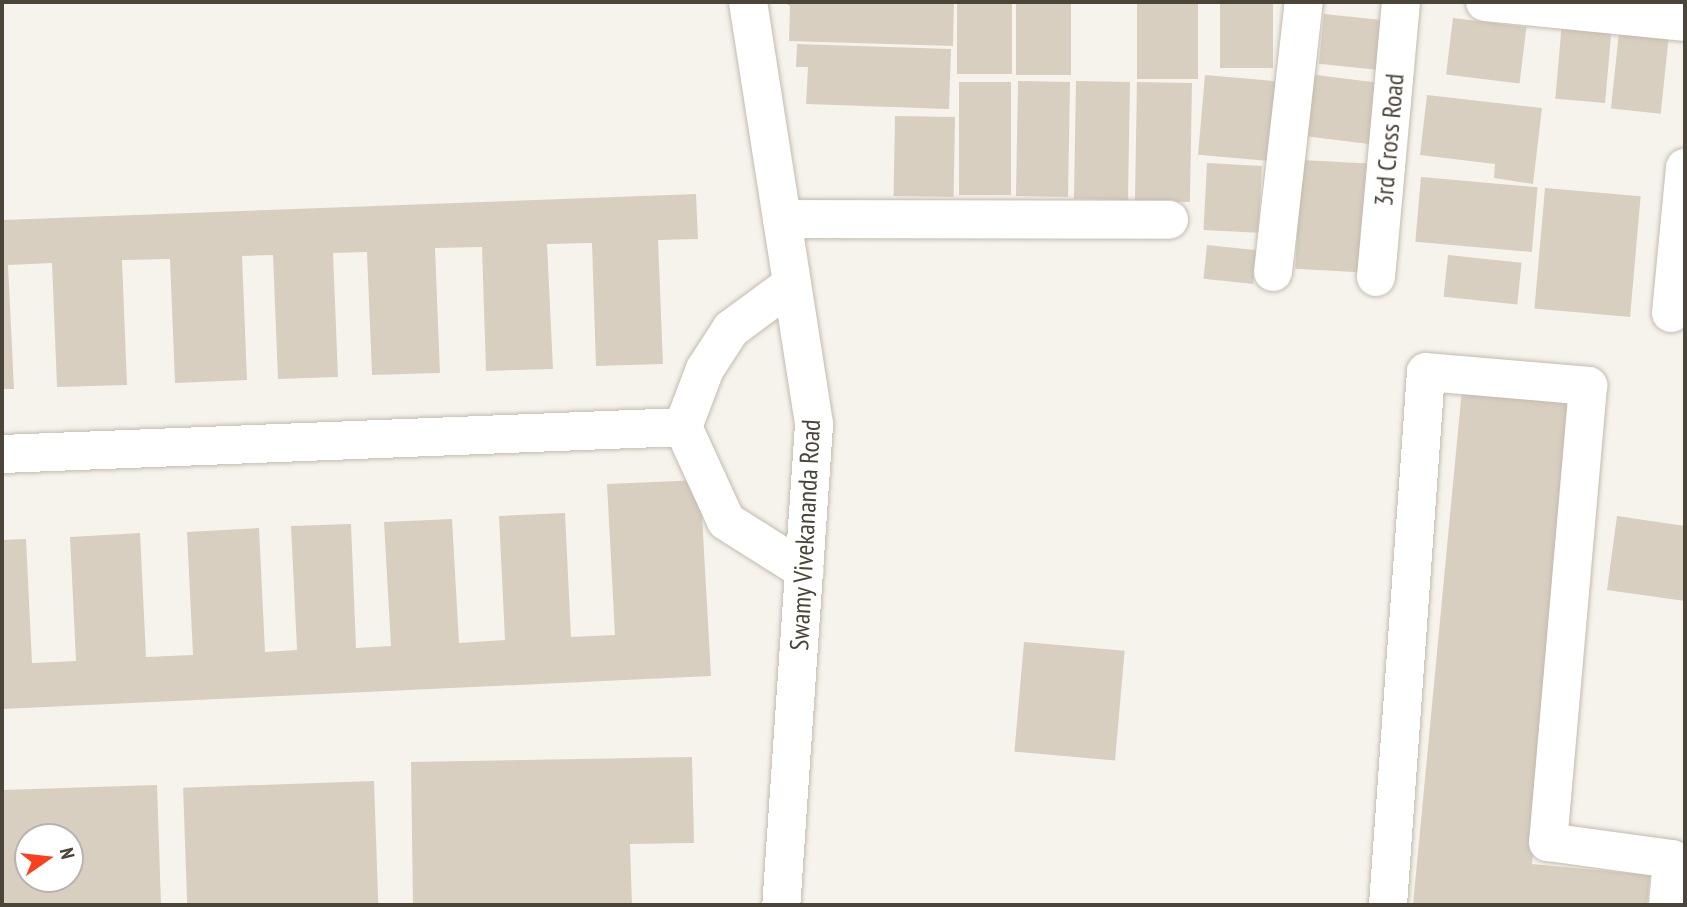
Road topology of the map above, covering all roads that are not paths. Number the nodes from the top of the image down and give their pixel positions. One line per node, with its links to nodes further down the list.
1 (748, 2): 7 (street, Swamy Vivekananda Road)
2 (1304, 2): 9 (street)
3 (1401, 2): 10 (street, 3rd Cross Road)
4 (1485, 2): 5 (street)
5 (1685, 22)
6 (1685, 168): 12 (street)
7 (782, 219): 8 (street); 11 (street, Swamy Vivekananda Road)
8 (1168, 220)
9 (1273, 272)
10 (1376, 277)
11 (792, 284): 13 (street); 15 (street, Swamy Vivekananda Road)
12 (1671, 313)
13 (683, 427): 14 (street); 15 (street)
14 (2, 454)
15 (805, 571): 16 (street, Swamy Vivekananda Road)
16 (781, 905)
17 (1388, 905): 18 (street)
18 (1668, 905)

